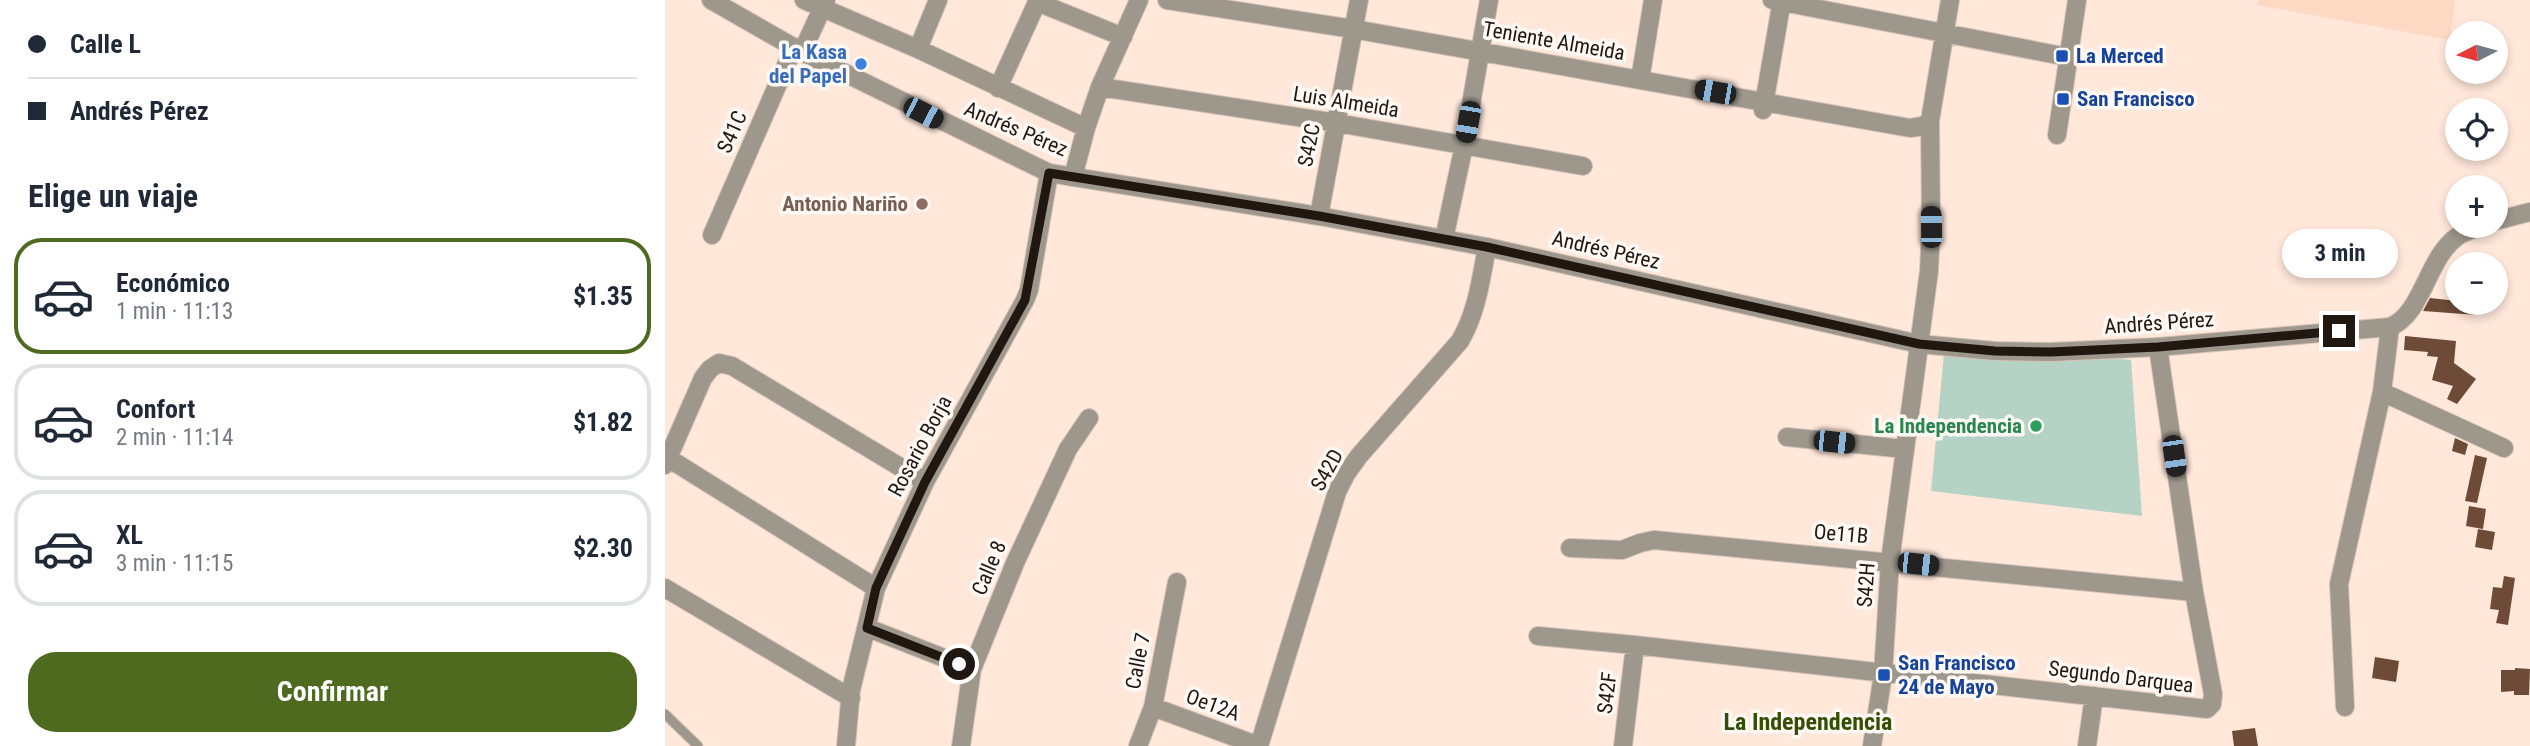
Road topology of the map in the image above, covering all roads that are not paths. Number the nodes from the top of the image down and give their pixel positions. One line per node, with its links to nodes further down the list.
1 (711, 0): 17 (street, Andrés Pérez)
2 (804, 0): 13 (street)
3 (938, 0): 18 (street)
4 (1139, 0): 16 (street)
5 (1167, 0): 14 (street, Teniente Almeida)
6 (1359, 0): 14 (street, S42C)
7 (1489, 0): 19 (street)
8 (1653, 0): 21 (street)
9 (1950, 0): 15 (street, S42H)
10 (2077, 0): 20 (street)
11 (1037, 1): 16 (street); 23 (street)
12 (1778, 1): 15 (street); 24 (street)
13 (825, 4): 17 (street, S41C); 18 (street)
14 (1353, 29): 19 (street, Teniente Almeida); 26 (street, S42C)
15 (1943, 32): 20 (street); 25 (street, S42H)
16 (1123, 37): 22 (street)
17 (798, 50): 31 (street, Andrés Pérez); 36 (street, S41C)
18 (918, 50): 23 (street)
19 (1481, 51): 21 (street, Teniente Almeida); 29 (street)
20 (2068, 57): 28 (street)
21 (1640, 80): 24 (street, Teniente Almeida)
22 (1100, 87): 26 (street, Luis Almeida); 27 (street)
23 (998, 88): 27 (street)
24 (1764, 105): 25 (street, Teniente Almeida)
25 (1930, 121): 41 (street, S42H)
26 (1337, 123): 29 (street, Luis Almeida); 34 (street, S42C)
27 (1086, 128): 32 (street)
28 (2057, 135)
29 (1464, 145): 30 (street, Luis Almeida); 38 (street)
30 (1583, 166)
31 (1049, 173): 32 (street, Andrés Pérez); 49 (street, Rosario Borja)
32 (1073, 177): 34 (street, Andrés Pérez)
33 (2530, 212): 35 (street)
34 (1319, 216): 38 (street, Andrés Pérez)
35 (2508, 218)
36 (712, 235)
37 (2456, 238): 40 (street)
38 (1444, 239): 39 (street, Andrés Pérez)
39 (1487, 247): 41 (street, Andrés Pérez); 70 (street, S42D)
40 (2390, 327): 42 (street, Andrés Pérez); 43 (street)
41 (1919, 344): 42 (street, Andrés Pérez); 47 (street, S42H)
42 (2158, 347): 55 (street, Segundo Darquea)
43 (2382, 392): 46 (street); 64 (street)
44 (1089, 418): 59 (street, Calle 8)
45 (1787, 437): 47 (street)
46 (2504, 448)
47 (1905, 449): 51 (street, S42H)
48 (667, 462): 49 (street); 54 (street)
49 (925, 482): 54 (street, Rosario Borja)
50 (1570, 548): 51 (street, Oe11B)
51 (1890, 561): 55 (street, Oe11B); 60 (street, S42H)
52 (1177, 582): 63 (street, Calle 7)
53 (665, 588): 62 (street)
54 (876, 588): 56 (street, Rosario Borja)
55 (2194, 592): 61 (street, Segundo Darquea)
56 (867, 628): 59 (street); 62 (street, Rosario Borja)
57 (1538, 636): 58 (street, Segundo Darquea)
58 (1635, 645): 60 (street, Segundo Darquea); 71 (street, S42F)
59 (972, 669): 68 (street, Calle 8)
60 (1882, 674): 61 (street, Segundo Darquea); 72 (street, S42H)
61 (2094, 696): 73 (street)
62 (851, 698): 67 (street, Rosario Borja)
63 (1153, 707): 69 (street, Calle 7); 70 (street, Oe12A)
64 (2345, 707)
65 (665, 714): 66 (lane)
66 (698, 746)
67 (846, 746)
68 (961, 746)
69 (1138, 746)
70 (1259, 746)
71 (1623, 746)
72 (1872, 746)
73 (2087, 746)

